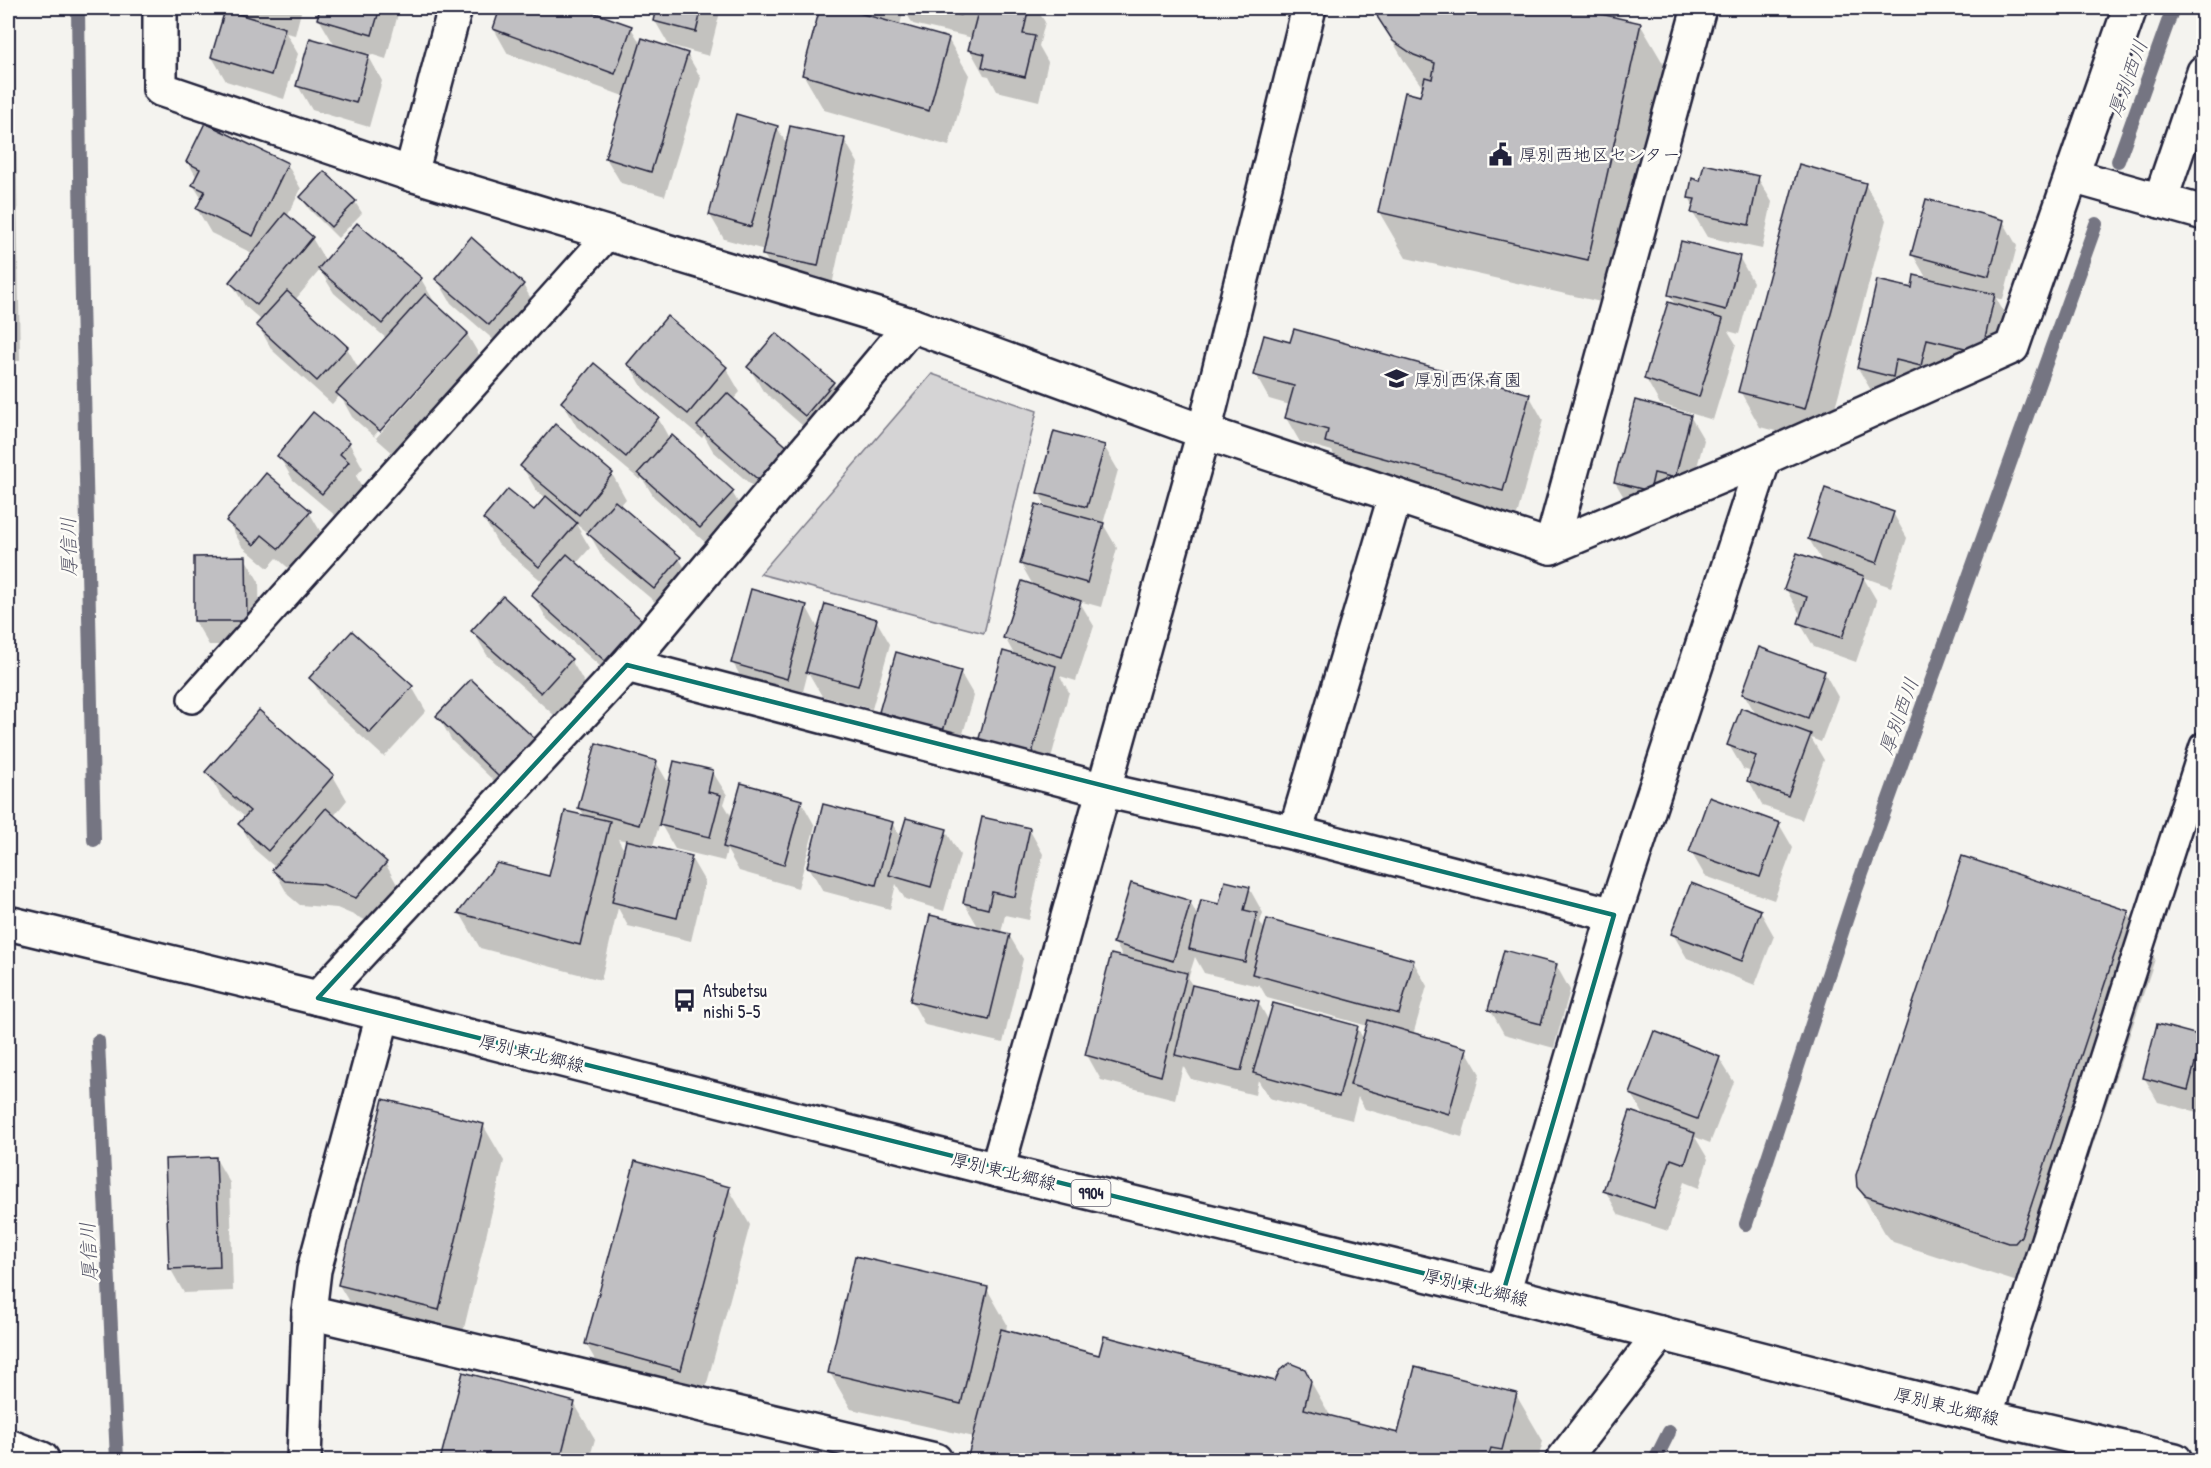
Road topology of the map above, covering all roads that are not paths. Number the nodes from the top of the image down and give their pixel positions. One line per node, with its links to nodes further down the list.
1 (160, 8): 7 (street)
2 (455, 8): 7 (street)
3 (1309, 8): 13 (street)
4 (1699, 8): 16 (street)
5 (2130, 8): 8 (street)
6 (2204, 72): 9 (street)
7 (411, 174): 11 (street)
8 (2072, 176): 9 (street); 14 (street)
9 (2160, 201): 10 (street)
10 (2204, 213)
11 (608, 235): 12 (street); 18 (lane)
12 (911, 325): 13 (street); 17 (street)
13 (1204, 432): 15 (street); 20 (street)
14 (1764, 458): 16 (street); 22 (street)
15 (1395, 497): 16 (street); 21 (street)
16 (1551, 548)
17 (627, 665): 20 (street); 24 (street)
18 (192, 699)
19 (2204, 746): 30 (lane)
20 (1104, 790): 21 (street); 26 (street)
21 (1295, 833): 22 (street)
22 (1614, 915): 27 (street)
23 (8, 923): 24 (street, 厚別東北郷線 / 9904)
24 (318, 998): 25 (street, 厚別東北郷線 / 9904)
25 (383, 1015): 26 (street, 厚別東北郷線 / 9904); 28 (street)
26 (997, 1170): 27 (street, 厚別東北郷線 / 9904)
27 (1503, 1293): 29 (street, 厚別東北郷線 / 9904)
28 (309, 1312): 33 (street); 34 (street)
29 (1660, 1333): 30 (street, 厚別東北郷線 / 9904); 35 (street)
30 (1988, 1417): 36 (street, 厚別東北郷線 / 9904)
31 (8, 1446): 32 (street)
32 (42, 1461)
33 (304, 1461)
34 (935, 1461)
35 (1563, 1461)
36 (2175, 1461)

